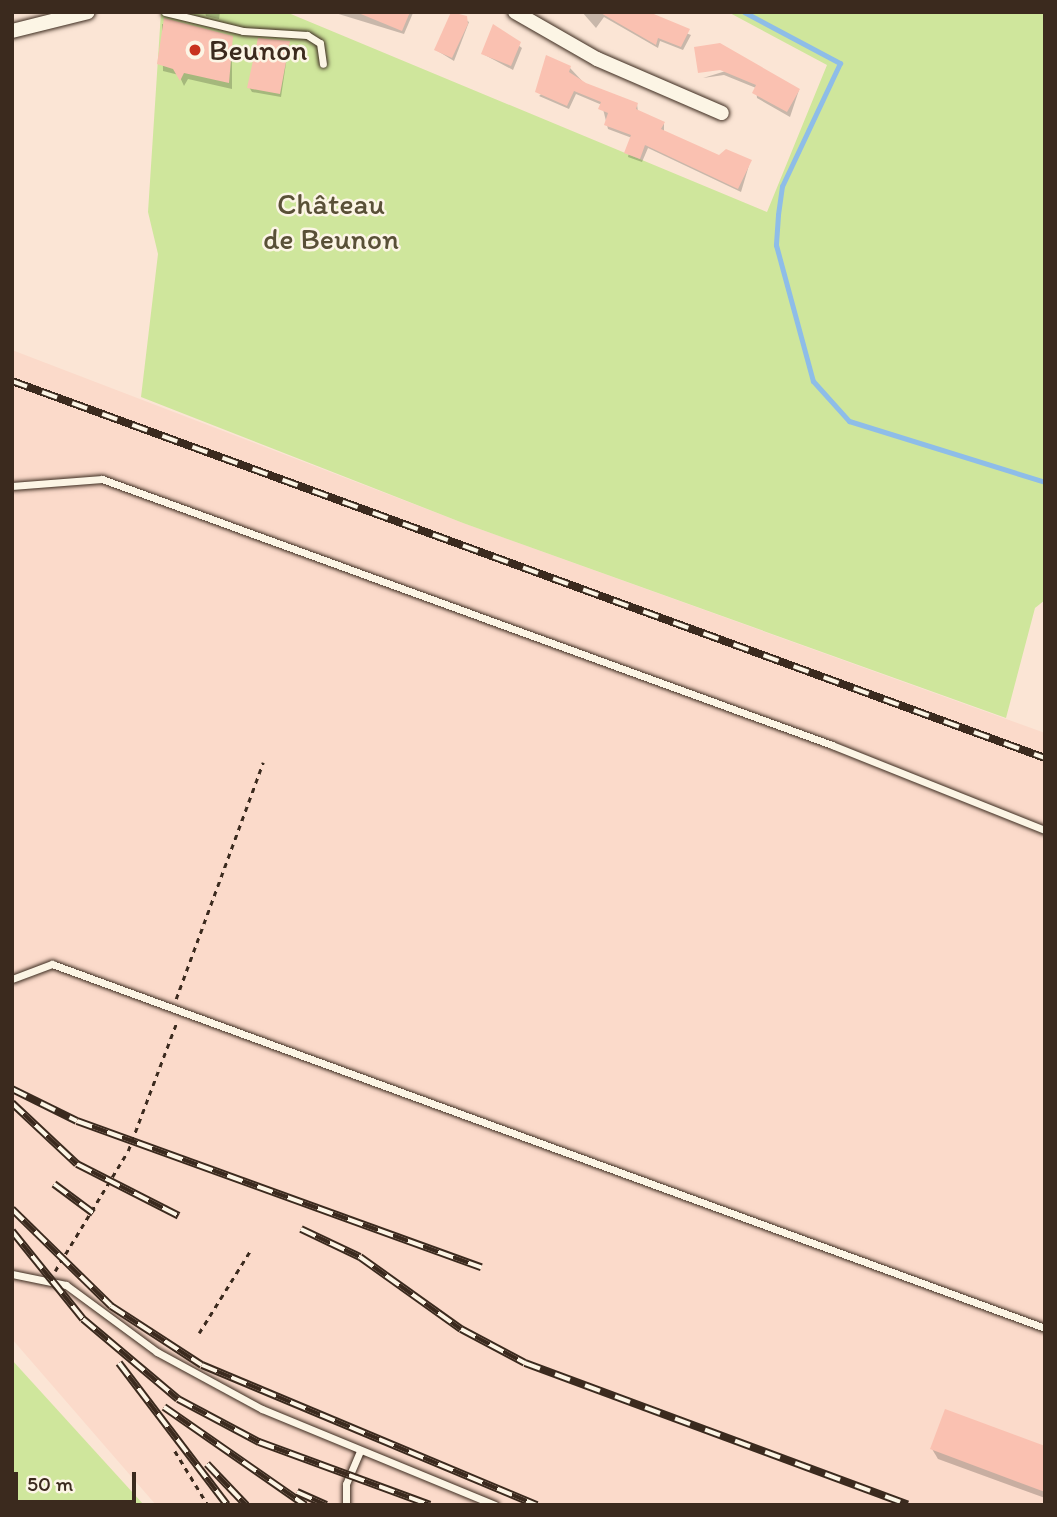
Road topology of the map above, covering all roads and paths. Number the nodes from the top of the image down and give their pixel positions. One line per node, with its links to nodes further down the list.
1 (88, 12): 4 (street)
2 (165, 12): 5 (lane)
3 (515, 12): 6 (street)
4 (12, 31)
5 (323, 64)
6 (722, 113)
7 (12, 486): 9 (lane)
8 (263, 762): 11 (path)
9 (1045, 830)
10 (12, 979): 11 (lane)
11 (172, 1008): 12 (lane)
12 (181, 1012): 15 (path); 16 (lane)
13 (250, 1251): 17 (path)
14 (12, 1274): 15 (lane)
15 (58, 1283): 19 (lane)
16 (1045, 1328)
17 (200, 1333)
18 (176, 1451): 20 (path)
19 (360, 1451): 21 (lane); 22 (lane)
20 (208, 1505)
21 (346, 1505)
22 (495, 1505)

